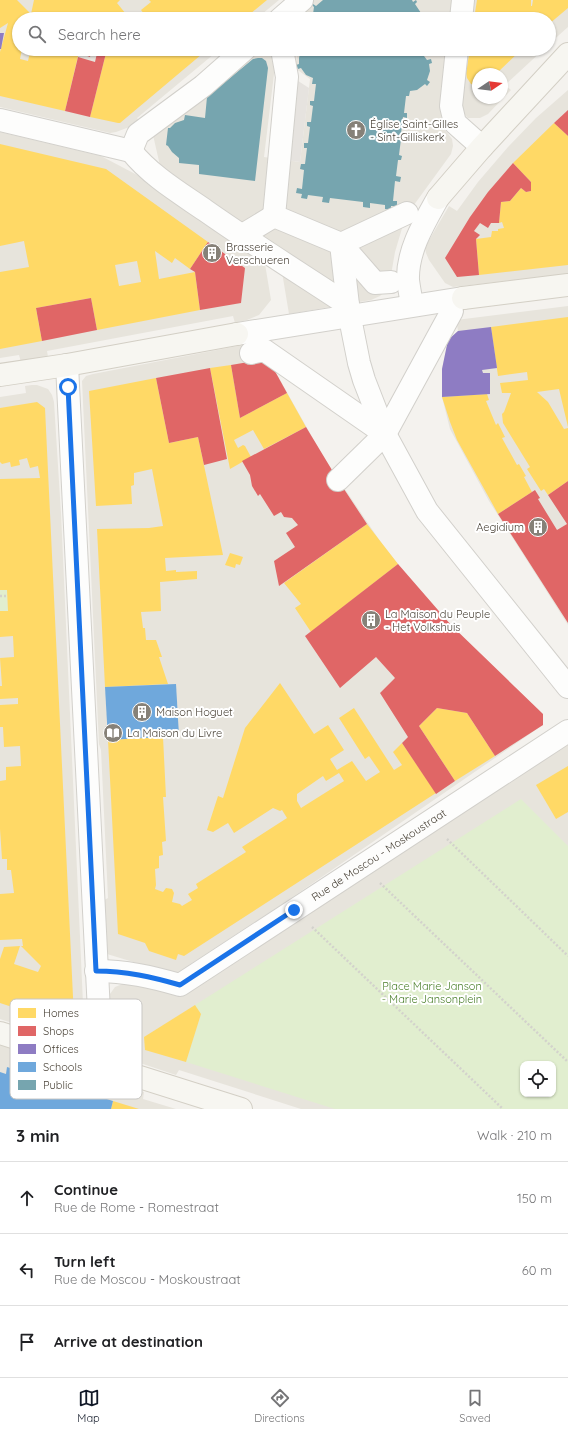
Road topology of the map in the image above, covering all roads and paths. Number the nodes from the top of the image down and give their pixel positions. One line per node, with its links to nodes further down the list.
1 (302, 0): 3 (street)
2 (463, 0): 4 (street)
3 (288, 12)
4 (462, 12)
5 (568, 54): 10 (street)
6 (237, 56): 11 (street)
7 (283, 56): 13 (street)
8 (456, 56): 10 (street)
9 (0, 120): 11 (street)
10 (482, 147): 19 (street)
11 (130, 151): 14 (street)
12 (401, 213): 15 (street)
13 (274, 216): 14 (street); 15 (street)
14 (241, 236): 15 (street)
15 (340, 244): 16 (street)
16 (391, 282)
17 (568, 285): 18 (street)
18 (457, 305): 19 (street); 24 (street)
19 (412, 306): 22 (street)
20 (352, 328): 24 (street)
21 (251, 353): 24 (street)
22 (67, 365): 23 (street); 34 (street)
23 (0, 375)
24 (385, 434): 25 (street); 28 (street)
25 (338, 480)
26 (0, 596): 27 (path)
27 (7, 596)
28 (568, 687)
29 (568, 732): 30 (street, Rue de Moscou - Moskoustraat)
30 (430, 821): 31 (street, Rue de Moscou - Moskoustraat); 33 (path)
31 (363, 865): 32 (street, Rue de Moscou - Moskoustraat); 38 (path)
32 (294, 910): 34 (street, Rue de Moscou - Moskoustraat); 41 (path)
33 (568, 956)
34 (96, 971): 35 (street)
35 (98, 999)
36 (0, 1033): 37 (street)
37 (10, 1036)
38 (568, 1062)
39 (142, 1078): 40 (street)
40 (241, 1109)
41 (503, 1109)

